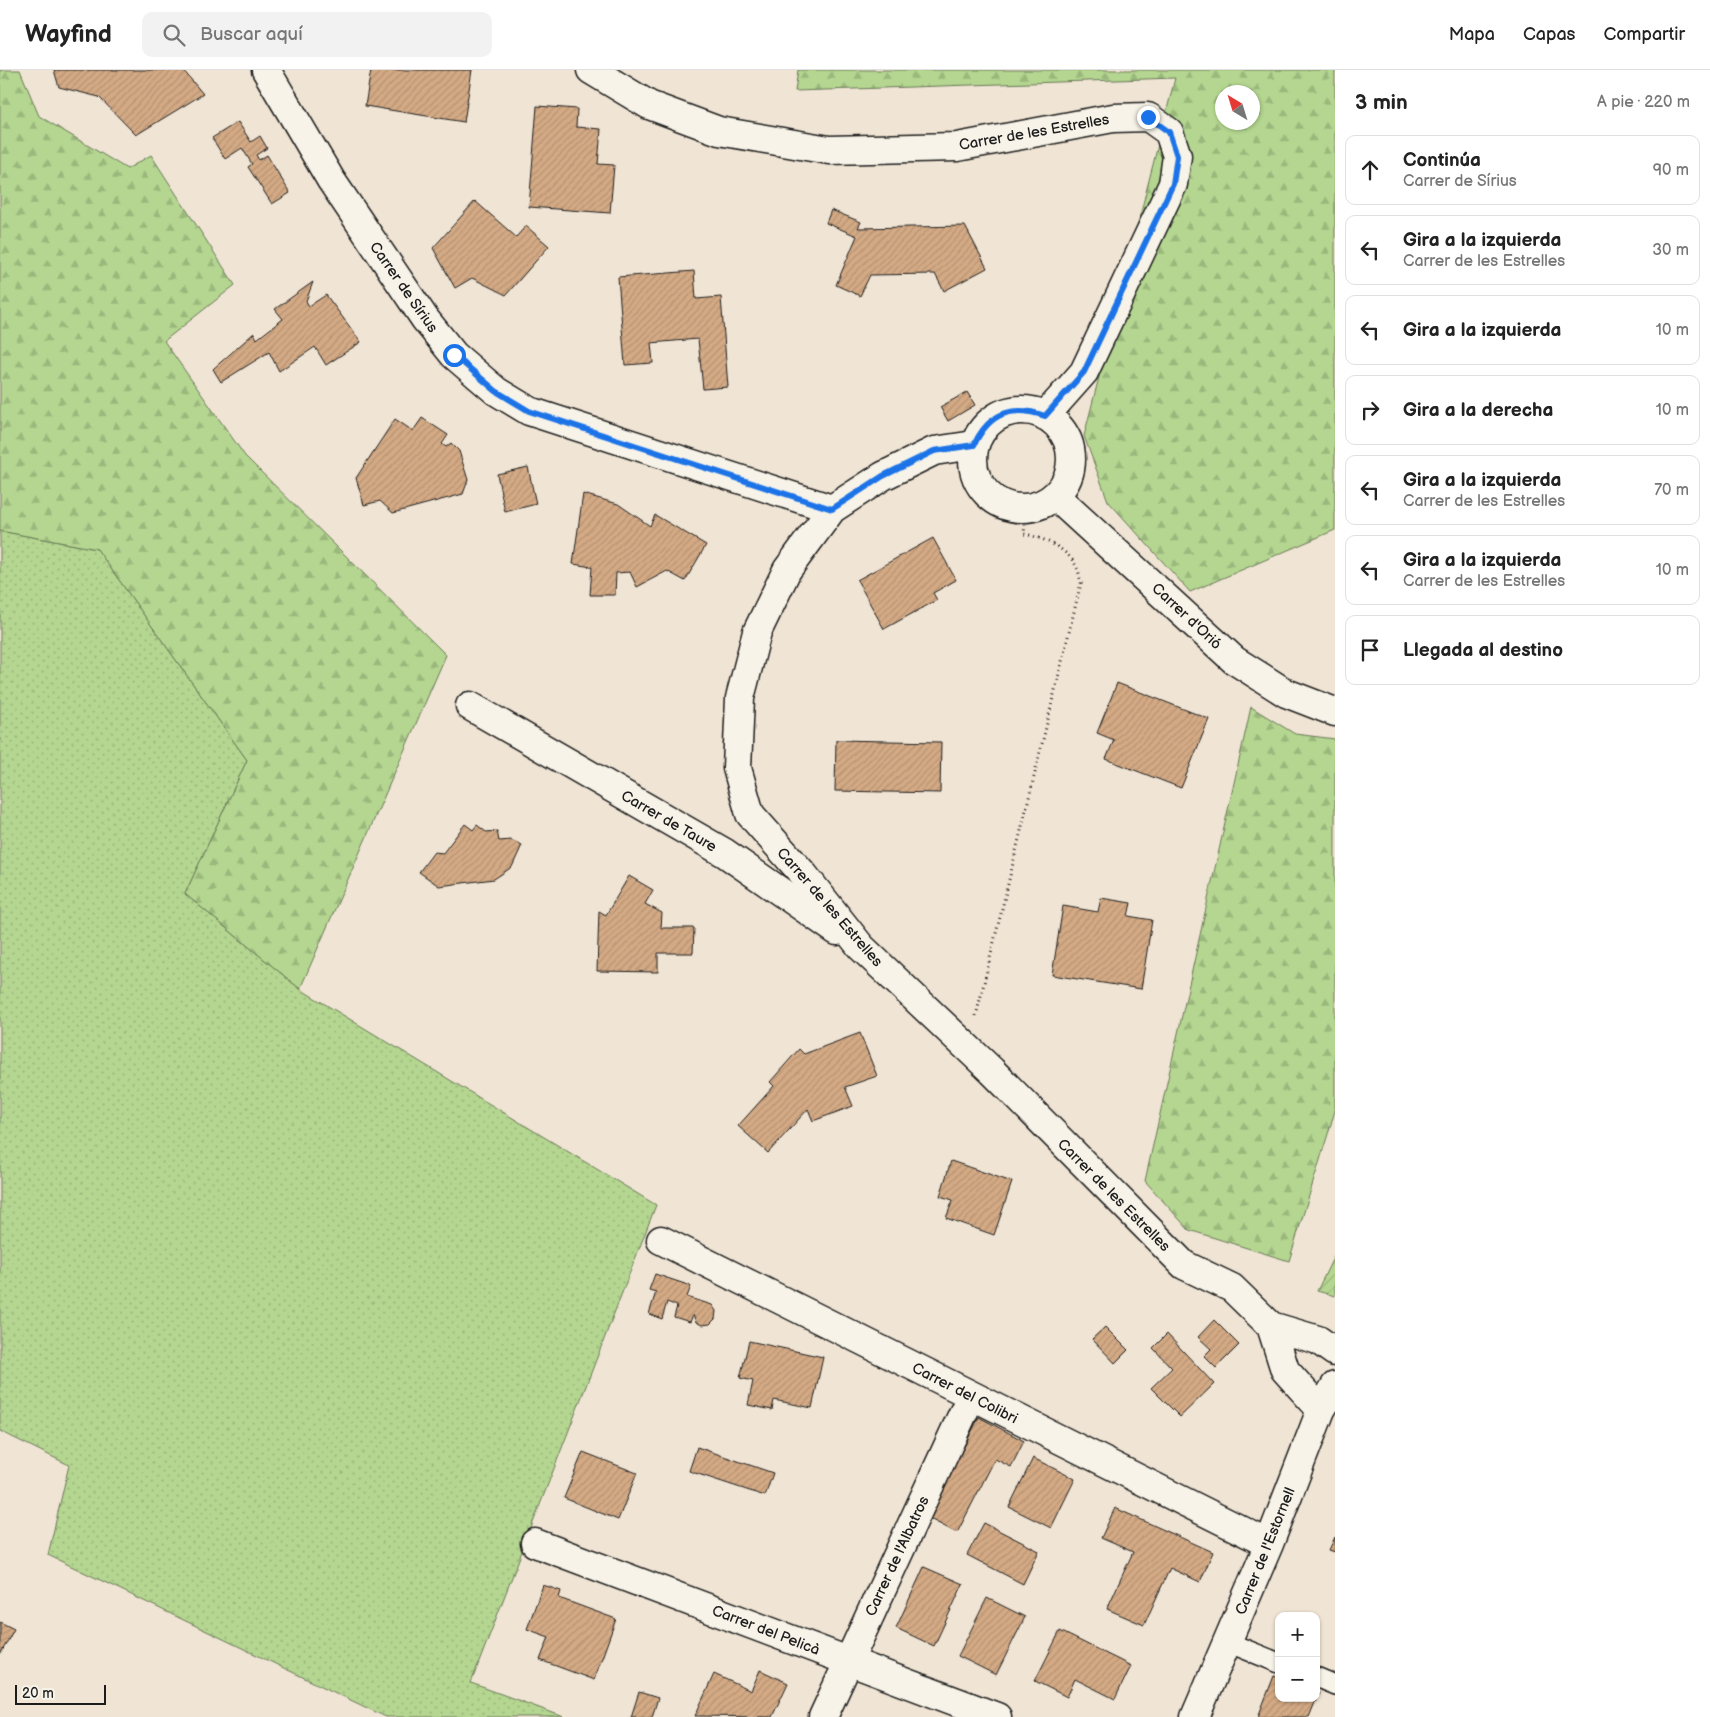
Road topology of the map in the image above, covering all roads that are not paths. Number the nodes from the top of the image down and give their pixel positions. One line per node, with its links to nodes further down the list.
1 (266, 70): 6 (street, Carrer de Sírius)
2 (591, 70): 3 (street, Carrer de les Estrelles)
3 (1045, 416): 4 (street); 5 (street)
4 (974, 445): 5 (street); 6 (street, Carrer de les Estrelles)
5 (1055, 496): 8 (street, Carrer d'Orió)
6 (832, 509): 9 (street, Carrer de les Estrelles)
7 (470, 706): 9 (street, Carrer de Taure)
8 (1335, 712)
9 (861, 947): 11 (street, Carrer de les Estrelles)
10 (660, 1240): 14 (street, Carrer del Colibri)
11 (1271, 1326): 12 (street, Carrer de les Estrelles); 15 (street, Carrer de les Estrelles)
12 (1335, 1352)
13 (1335, 1386): 15 (street, Carrer de l'Estornell)
14 (971, 1396): 17 (street, Carrer del Colibri); 19 (street, Carrer de l'Albatros)
15 (1321, 1410): 17 (street, Carrer de l'Estornell)
16 (536, 1543): 19 (street, Carrer del Pelicà)
17 (1269, 1544): 18 (street, Carrer de l'Estornell)
18 (1227, 1642): 20 (lane); 25 (street, Carrer de l'Estornell)
19 (848, 1661): 23 (street, Carrer de l'Albatros); 24 (street, Carrer del Pelicà)
20 (1275, 1661)
21 (1320, 1679): 22 (lane)
22 (1335, 1685)
23 (823, 1717)
24 (997, 1717)
25 (1195, 1717)

